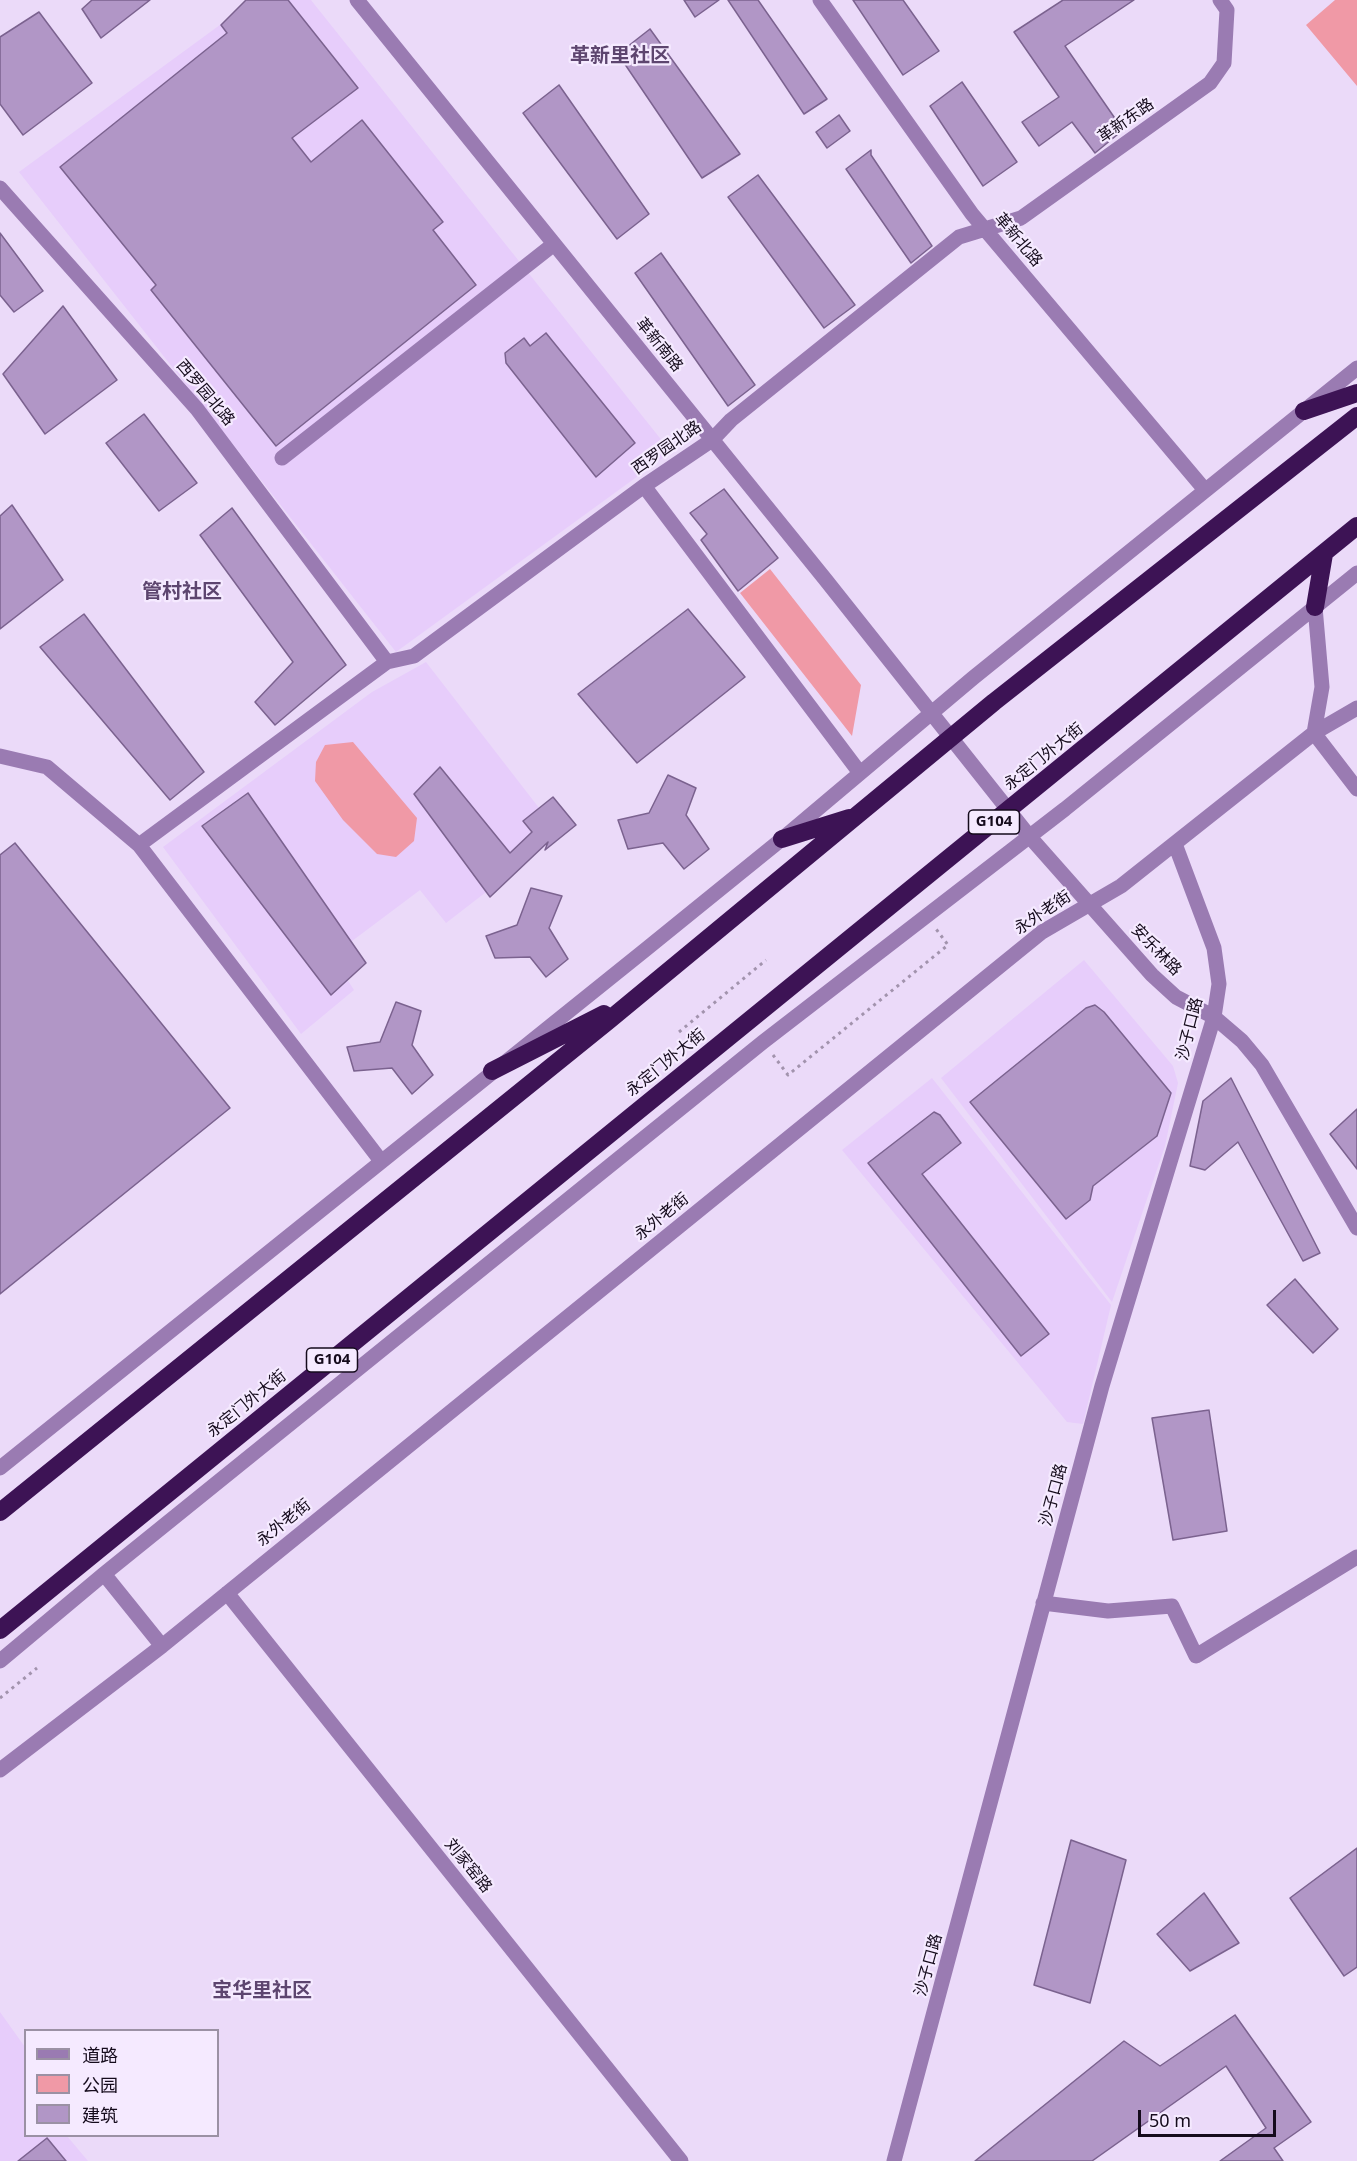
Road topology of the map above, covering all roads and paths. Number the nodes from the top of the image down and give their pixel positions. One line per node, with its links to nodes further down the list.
1 (357, 0): 6 (street, 革新南路)
2 (820, 0): 5 (street, 革新北路)
3 (1220, 0): 5 (street, 革新东路)
4 (0, 189): 19 (street, 西罗园北路)
5 (986, 229): 11 (street, 西罗园北路); 14 (street, 革新北路)
6 (554, 244): 11 (street, 革新南路); 12 (street)
7 (1357, 368): 9 (street)
8 (1357, 393): 9 (highway)
9 (1304, 411): 14 (street)
10 (1357, 416): 23 (highway)
11 (712, 440): 13 (street, 西罗园北路); 21 (street, 革新南路)
12 (282, 458)
13 (644, 486): 19 (street, 西罗园北路); 25 (street)
14 (1205, 490): 21 (street)
15 (1357, 526): 16 (highway, 永定门外大街 / G104)
16 (1324, 554): 18 (highway); 27 (highway, 永定门外大街 / G104)
17 (1357, 573): 18 (street)
18 (1315, 607): 22 (street); 29 (street)
19 (387, 662): 32 (street, 西罗园北路)
20 (1357, 708): 22 (street, 永外老街)
21 (931, 713): 23 (street, 革新南路); 25 (street)
22 (1314, 733): 26 (street); 31 (street, 永外老街)
23 (951, 738): 27 (street, 安乐林路); 28 (highway)
24 (1, 757): 32 (street)
25 (860, 773): 30 (street)
26 (1357, 789)
27 (1008, 811): 29 (street, 安乐林路); 49 (highway, 永定门外大街 / G104)
28 (857, 816): 30 (highway); 36 (highway)
29 (1029, 836): 33 (street, 安乐林路); 39 (street)
30 (782, 838): 40 (street)
31 (1175, 844): 33 (street, 永外老街); 37 (street, 沙子口路)
32 (139, 845): 41 (street)
33 (1089, 904): 37 (street, 安乐林路); 47 (street, 永外老街)
34 (948, 945): 39 (path)
35 (766, 960): 38 (path)
36 (635, 998): 40 (highway); 44 (highway)
37 (1214, 1017): 42 (street, 安乐林路); 48 (street, 沙子口路)
38 (679, 1032)
39 (763, 1042): 46 (street)
40 (492, 1071): 41 (street)
41 (381, 1161): 43 (street)
42 (1357, 1228)
43 (0, 1468)
44 (0, 1512)
45 (1357, 1557): 48 (street)
46 (104, 1574): 50 (street); 51 (street)
47 (227, 1593): 50 (street, 永外老街); 55 (street, 刘家窑路)
48 (1043, 1603): 56 (street, 沙子口路)
49 (0, 1630)
50 (162, 1646): 54 (street, 永外老街)
51 (0, 1661)
52 (37, 1668): 53 (path)
53 (0, 1698)
54 (0, 1770)
55 (681, 2161)
56 (894, 2161)

